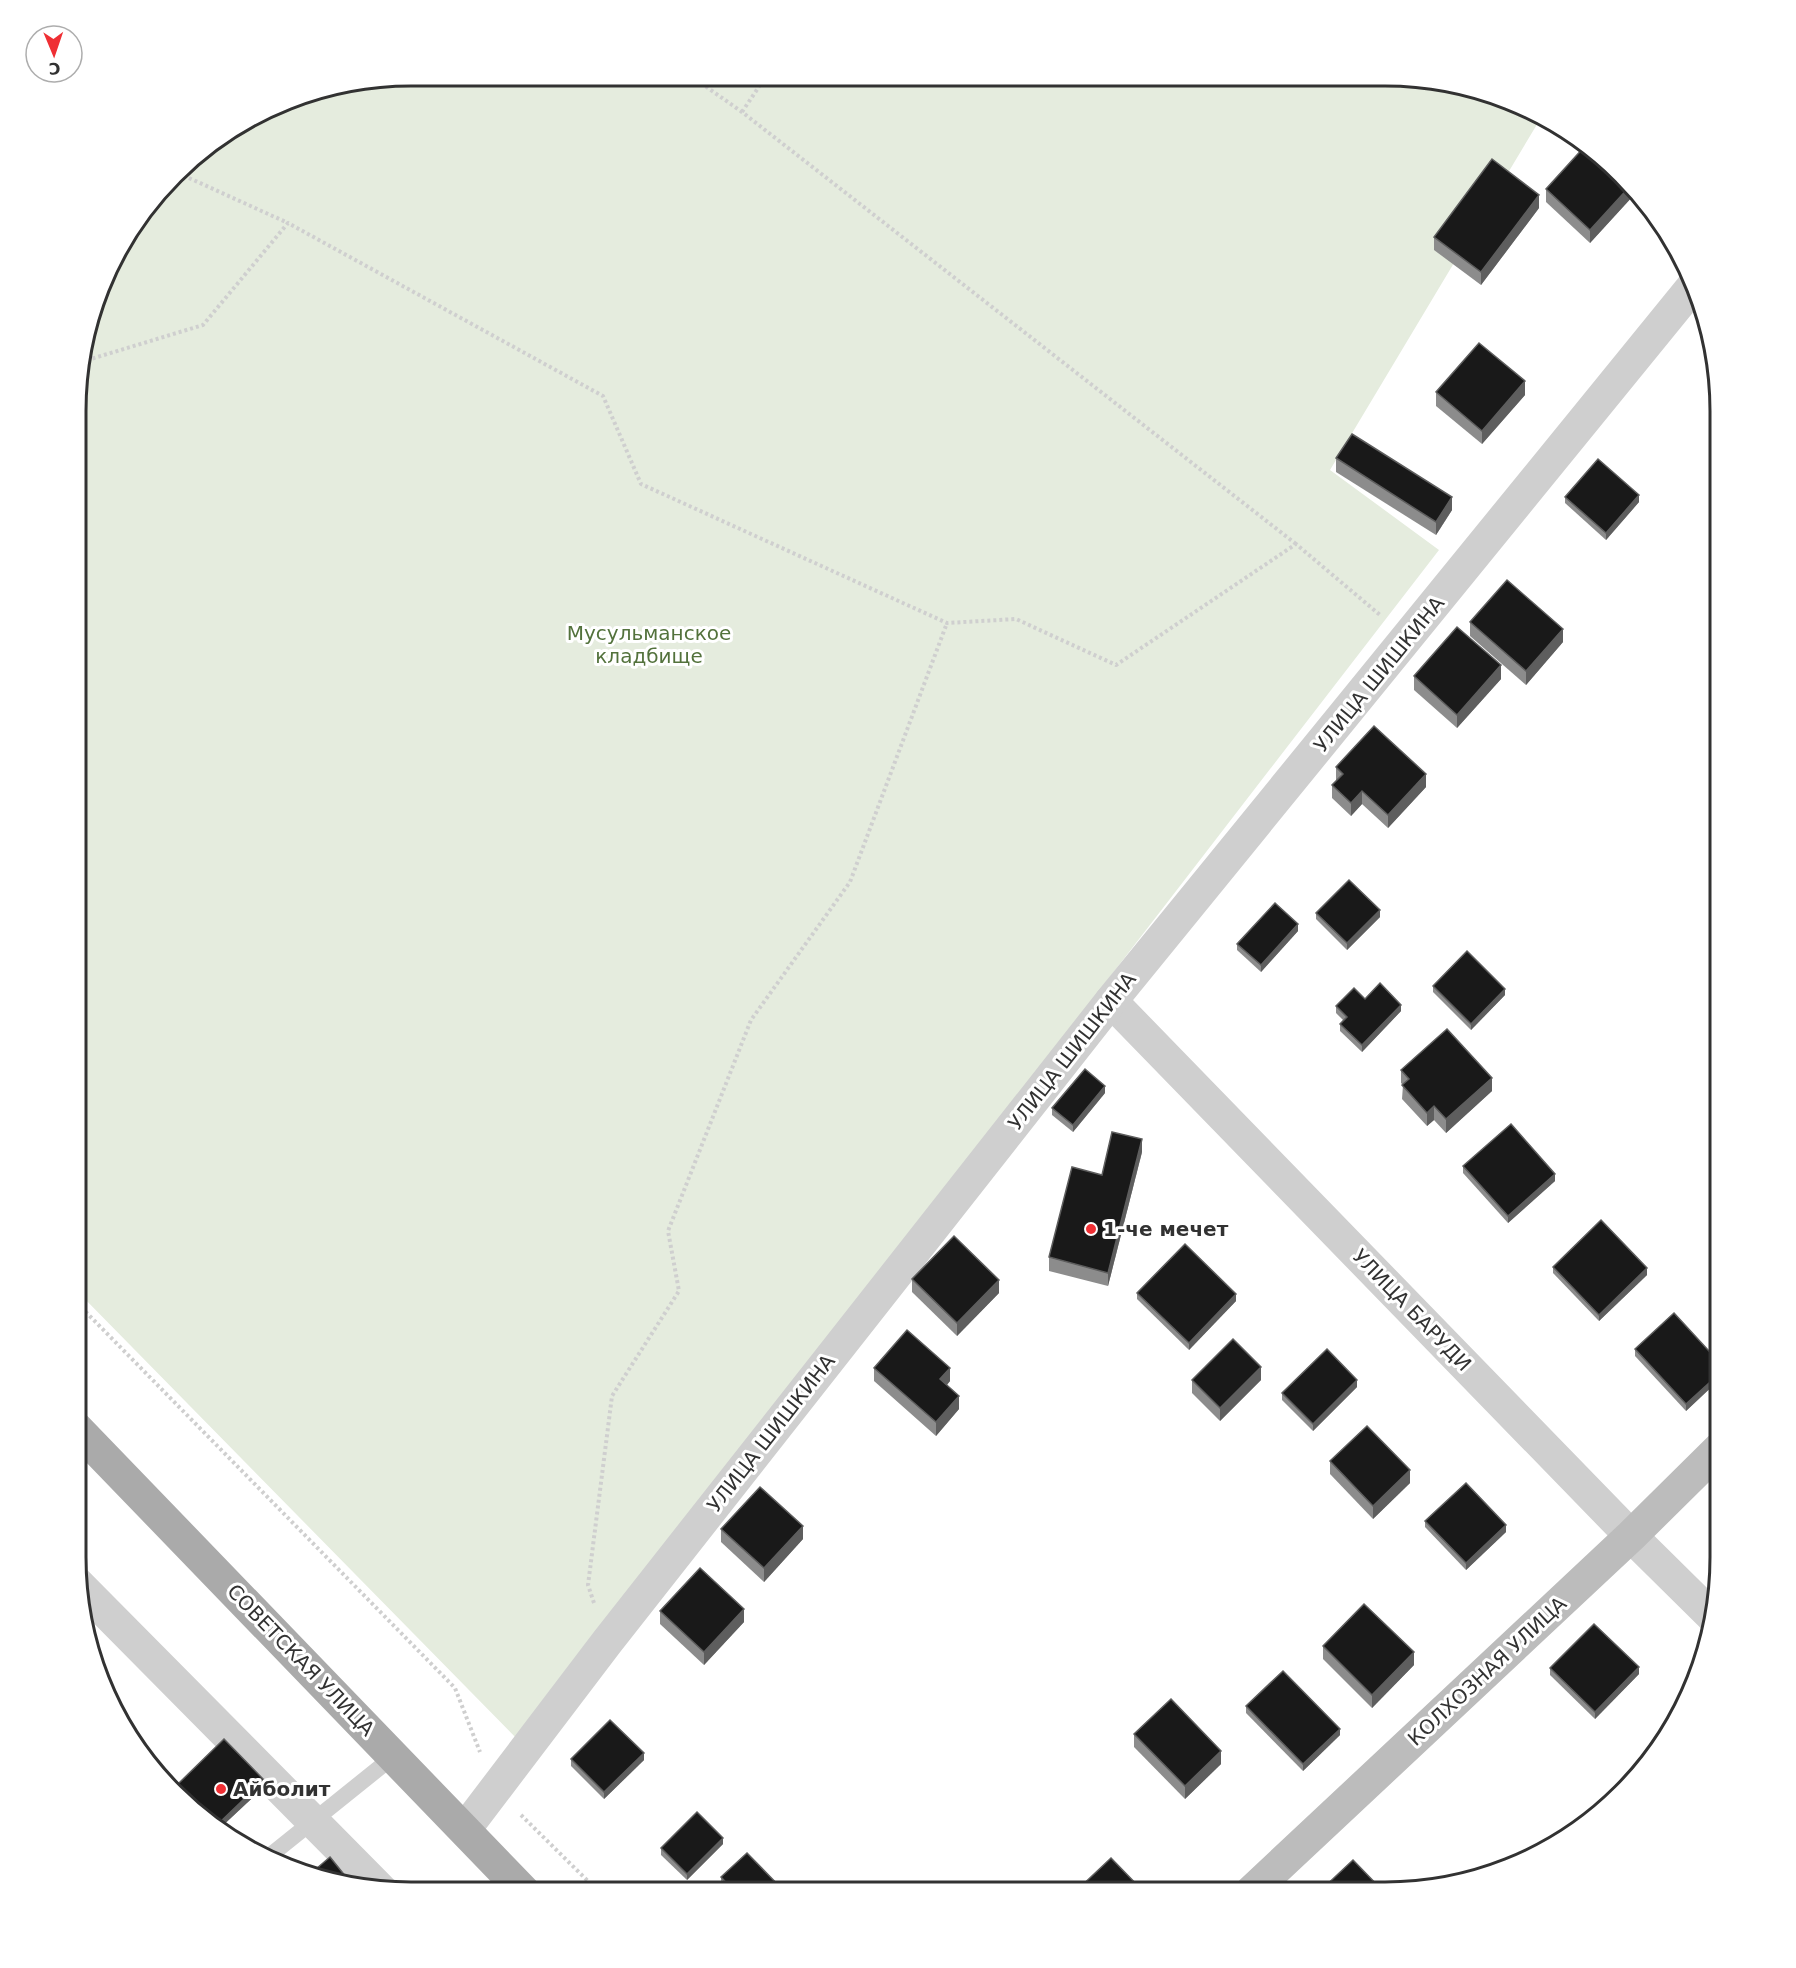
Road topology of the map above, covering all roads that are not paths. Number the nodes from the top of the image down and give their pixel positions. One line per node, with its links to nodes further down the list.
1 (1688, 292): 2 (street, УЛИЦА ШИШКИНА)
2 (1111, 1001): 5 (street, УЛИЦА БАРУДИ); 10 (street, УЛИЦА ШИШКИНА)
3 (85, 1437): 8 (main road, СОВЕТСКАЯ УЛИЦА)
4 (1710, 1458): 5 (street, КОЛХОЗНАЯ УЛИЦА)
5 (1631, 1536): 7 (street, УЛИЦА БАРУДИ); 14 (street, КОЛХОЗНАЯ УЛИЦА)
6 (87, 1594): 9 (street)
7 (1706, 1610)
8 (394, 1756): 9 (lane); 10 (main road, СОВЕТСКАЯ УЛИЦА)
9 (312, 1821): 11 (lane); 12 (street)
10 (465, 1829): 13 (main road, СОВЕТСКАЯ УЛИЦА)
11 (274, 1852)
12 (371, 1880)
13 (515, 1882)
14 (1262, 1882)

